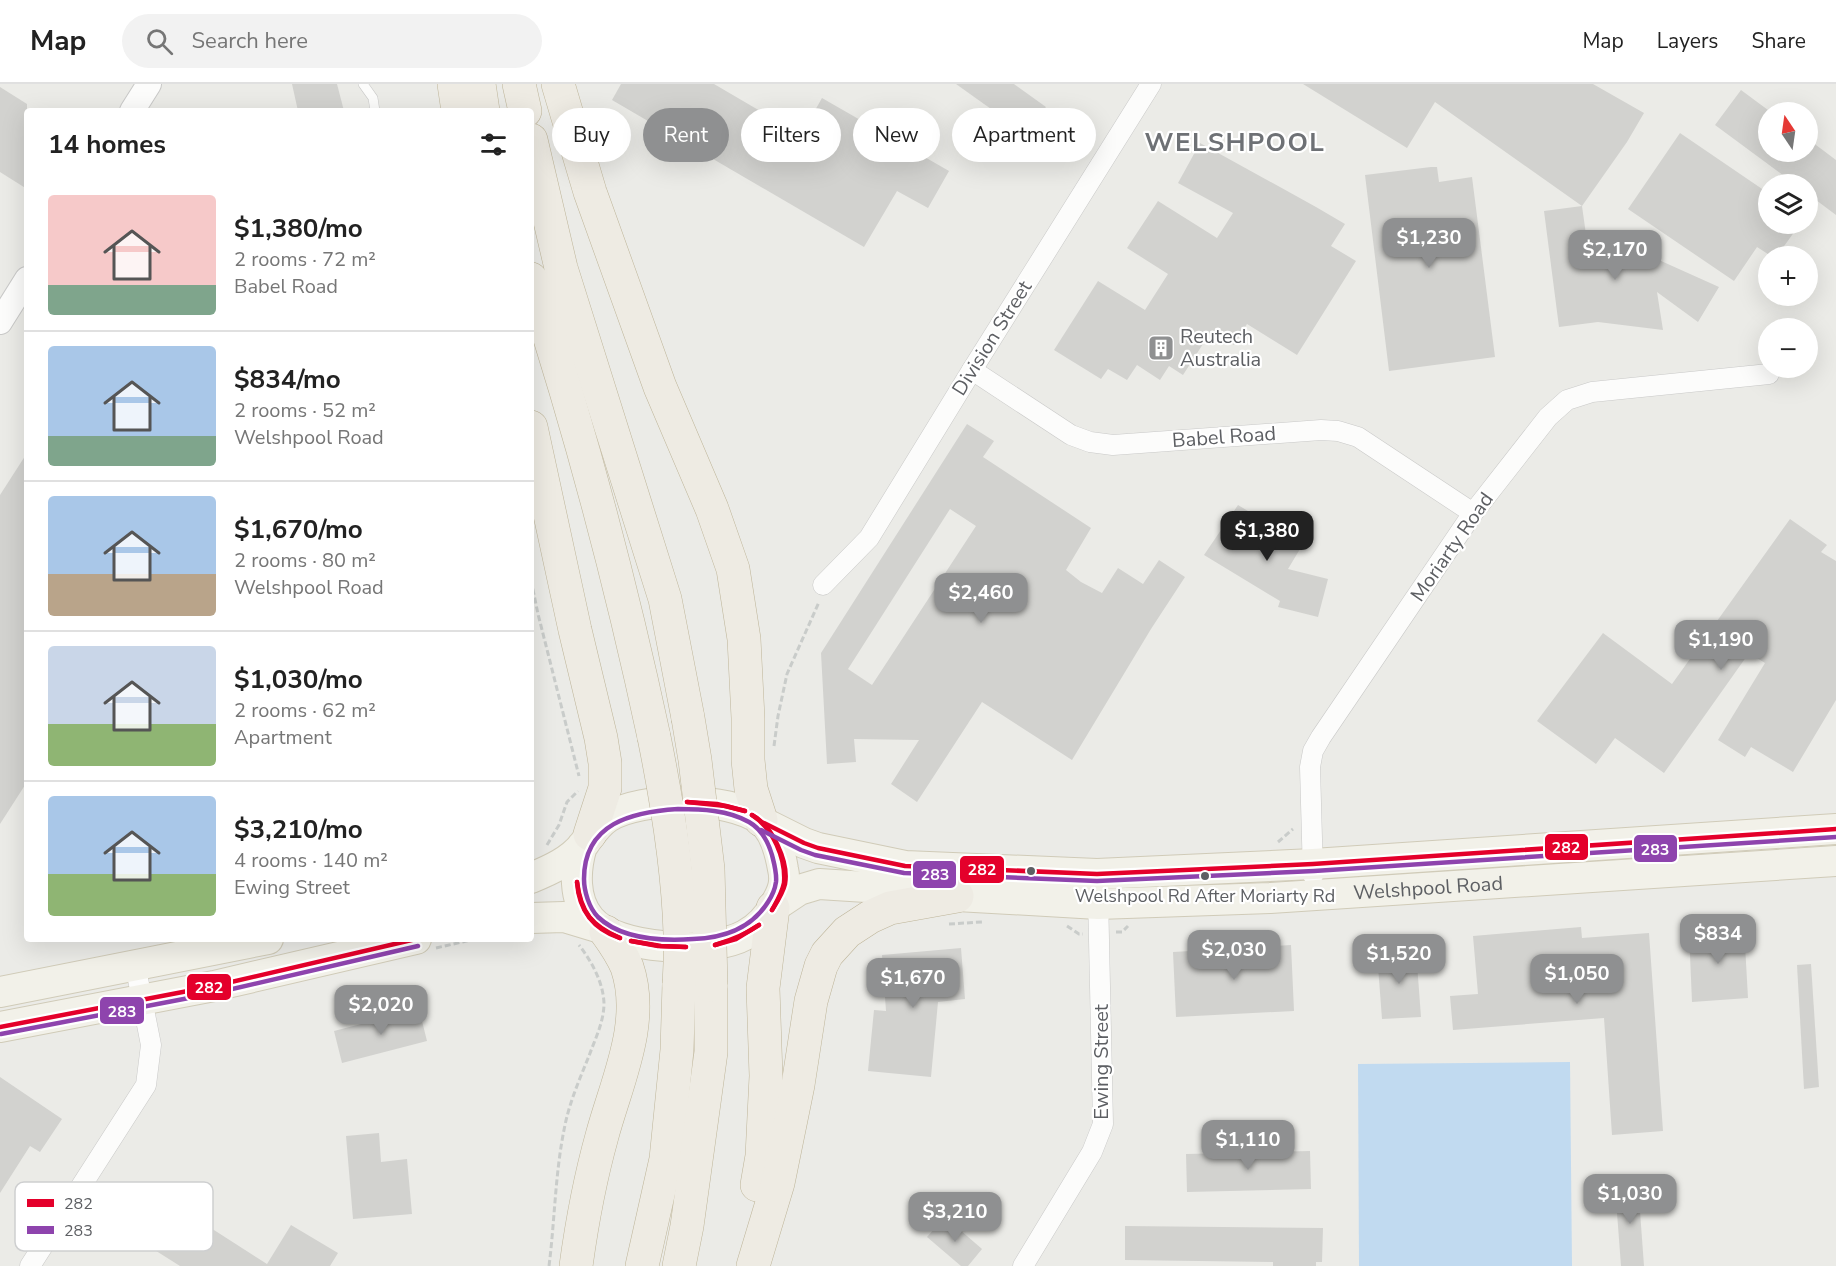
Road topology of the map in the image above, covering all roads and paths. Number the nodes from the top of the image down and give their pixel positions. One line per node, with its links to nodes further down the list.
1 (149, 84): 8 (street)
2 (363, 84): 9 (lane)
3 (454, 84): 10 (highway)
4 (479, 84): 11 (highway)
5 (519, 84): 12 (highway)
6 (558, 84): 24 (highway)
7 (1151, 84): 17 (street, Division Street)
8 (134, 108)
9 (375, 108)
10 (458, 108)
11 (483, 108)
12 (524, 108)
13 (534, 153): 46 (highway, bridge)
14 (24, 284): 16 (street)
15 (534, 289): 46 (highway, bridge)
16 (0, 322)
17 (972, 370): 20 (street, Babel Road); 21 (street, Division Street)
18 (1758, 375): 20 (street, Moriarty Road)
19 (534, 441): 27 (highway)
20 (1473, 513): 25 (street, Moriarty Road)
21 (823, 585): 23 (path)
22 (534, 595): 29 (path)
23 (774, 750)
24 (762, 821): 27 (main road); 33 (main road, Welshpool Road); 39 (main road)
25 (1312, 827): 28 (path); 31 (street, Moriarty Road)
26 (1836, 829): 31 (main road, Welshpool Road)
27 (586, 840): 34 (main road); 41 (main road)
28 (1277, 842)
29 (543, 849)
30 (1836, 861): 35 (main road, Welshpool Road)
31 (1312, 864): 32 (main road, Welshpool Road); 35 (street, Moriarty Road)
32 (1204, 868): 33 (main road, Welshpool Road); 37 (main road)
33 (1097, 874): 38 (street, Ewing Street)
34 (534, 877)
35 (1314, 895): 37 (main road, Welshpool Road)
36 (957, 896): 38 (main road, Welshpool Road); 39 (main road, Welshpool Road); 58 (highway)
37 (1270, 898): 38 (main road, Welshpool Road)
38 (1098, 904): 59 (street, Ewing Street)
39 (774, 907): 41 (main road); 57 (highway)
40 (534, 918): 41 (main road)
41 (594, 934): 53 (path); 54 (highway)
42 (260, 942): 44 (main road)
43 (389, 942): 44 (main road)
44 (209, 962): 45 (main road); 48 (main road)
45 (135, 964): 47 (main road); 48 (street)
46 (695, 985): 55 (highway); 56 (highway)
47 (0, 992)
48 (142, 999): 49 (main road); 50 (street)
49 (0, 1028)
50 (84, 1182)
51 (40, 1251): 52 (street)
52 (30, 1266)
53 (549, 1266)
54 (576, 1266)
55 (642, 1266)
56 (679, 1266)
57 (740, 1266)
58 (753, 1266)
59 (1023, 1266)

